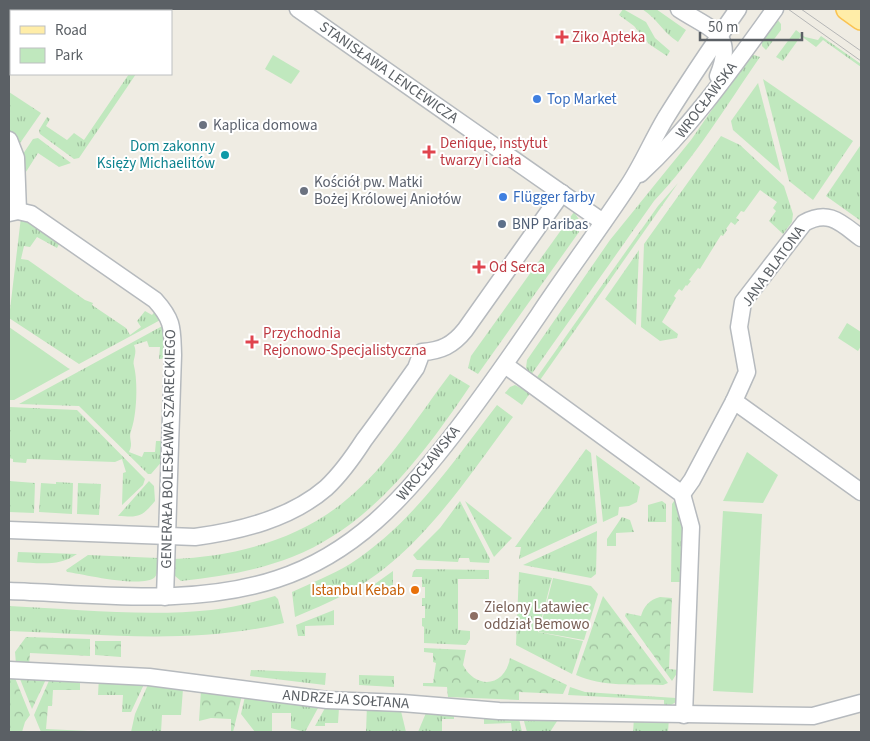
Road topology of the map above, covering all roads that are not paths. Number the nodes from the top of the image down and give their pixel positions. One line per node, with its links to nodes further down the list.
1 (298, 9): 11 (street, STANISŁAWA LENCEWICZA)
2 (679, 9): 7 (street)
3 (738, 9): 7 (street, WROCŁAWSKA)
4 (775, 9): 8 (street, WROCŁAWSKA)
5 (846, 9): 6 (main road)
6 (861, 19)
7 (720, 35): 8 (street); 10 (street, WROCŁAWSKA)
8 (709, 100): 10 (street, WROCŁAWSKA)
9 (9, 140): 12 (street)
10 (630, 185): 13 (street, WROCŁAWSKA)
11 (562, 193): 13 (street, STANISŁAWA LENCEWICZA); 20 (street)
12 (14, 212): 20 (street, GENERAŁA BOLESŁAWA SZARECKIEGO)
13 (603, 222): 15 (street, WROCŁAWSKA)
14 (861, 238): 16 (street, JANA BLATONA)
15 (504, 365): 18 (street); 22 (street, WROCŁAWSKA)
16 (734, 401): 17 (street); 18 (street, JANA BLATONA)
17 (861, 492)
18 (682, 494): 25 (street)
19 (9, 530): 20 (street)
20 (165, 538): 22 (street, GENERAŁA BOLESŁAWA SZARECKIEGO)
21 (9, 591): 22 (street, WROCŁAWSKA)
22 (165, 596)
23 (9, 670): 25 (street, ANDRZEJA SOŁTANA)
24 (861, 703): 25 (street, ANDRZEJA SOŁTANA)
25 (684, 715)

